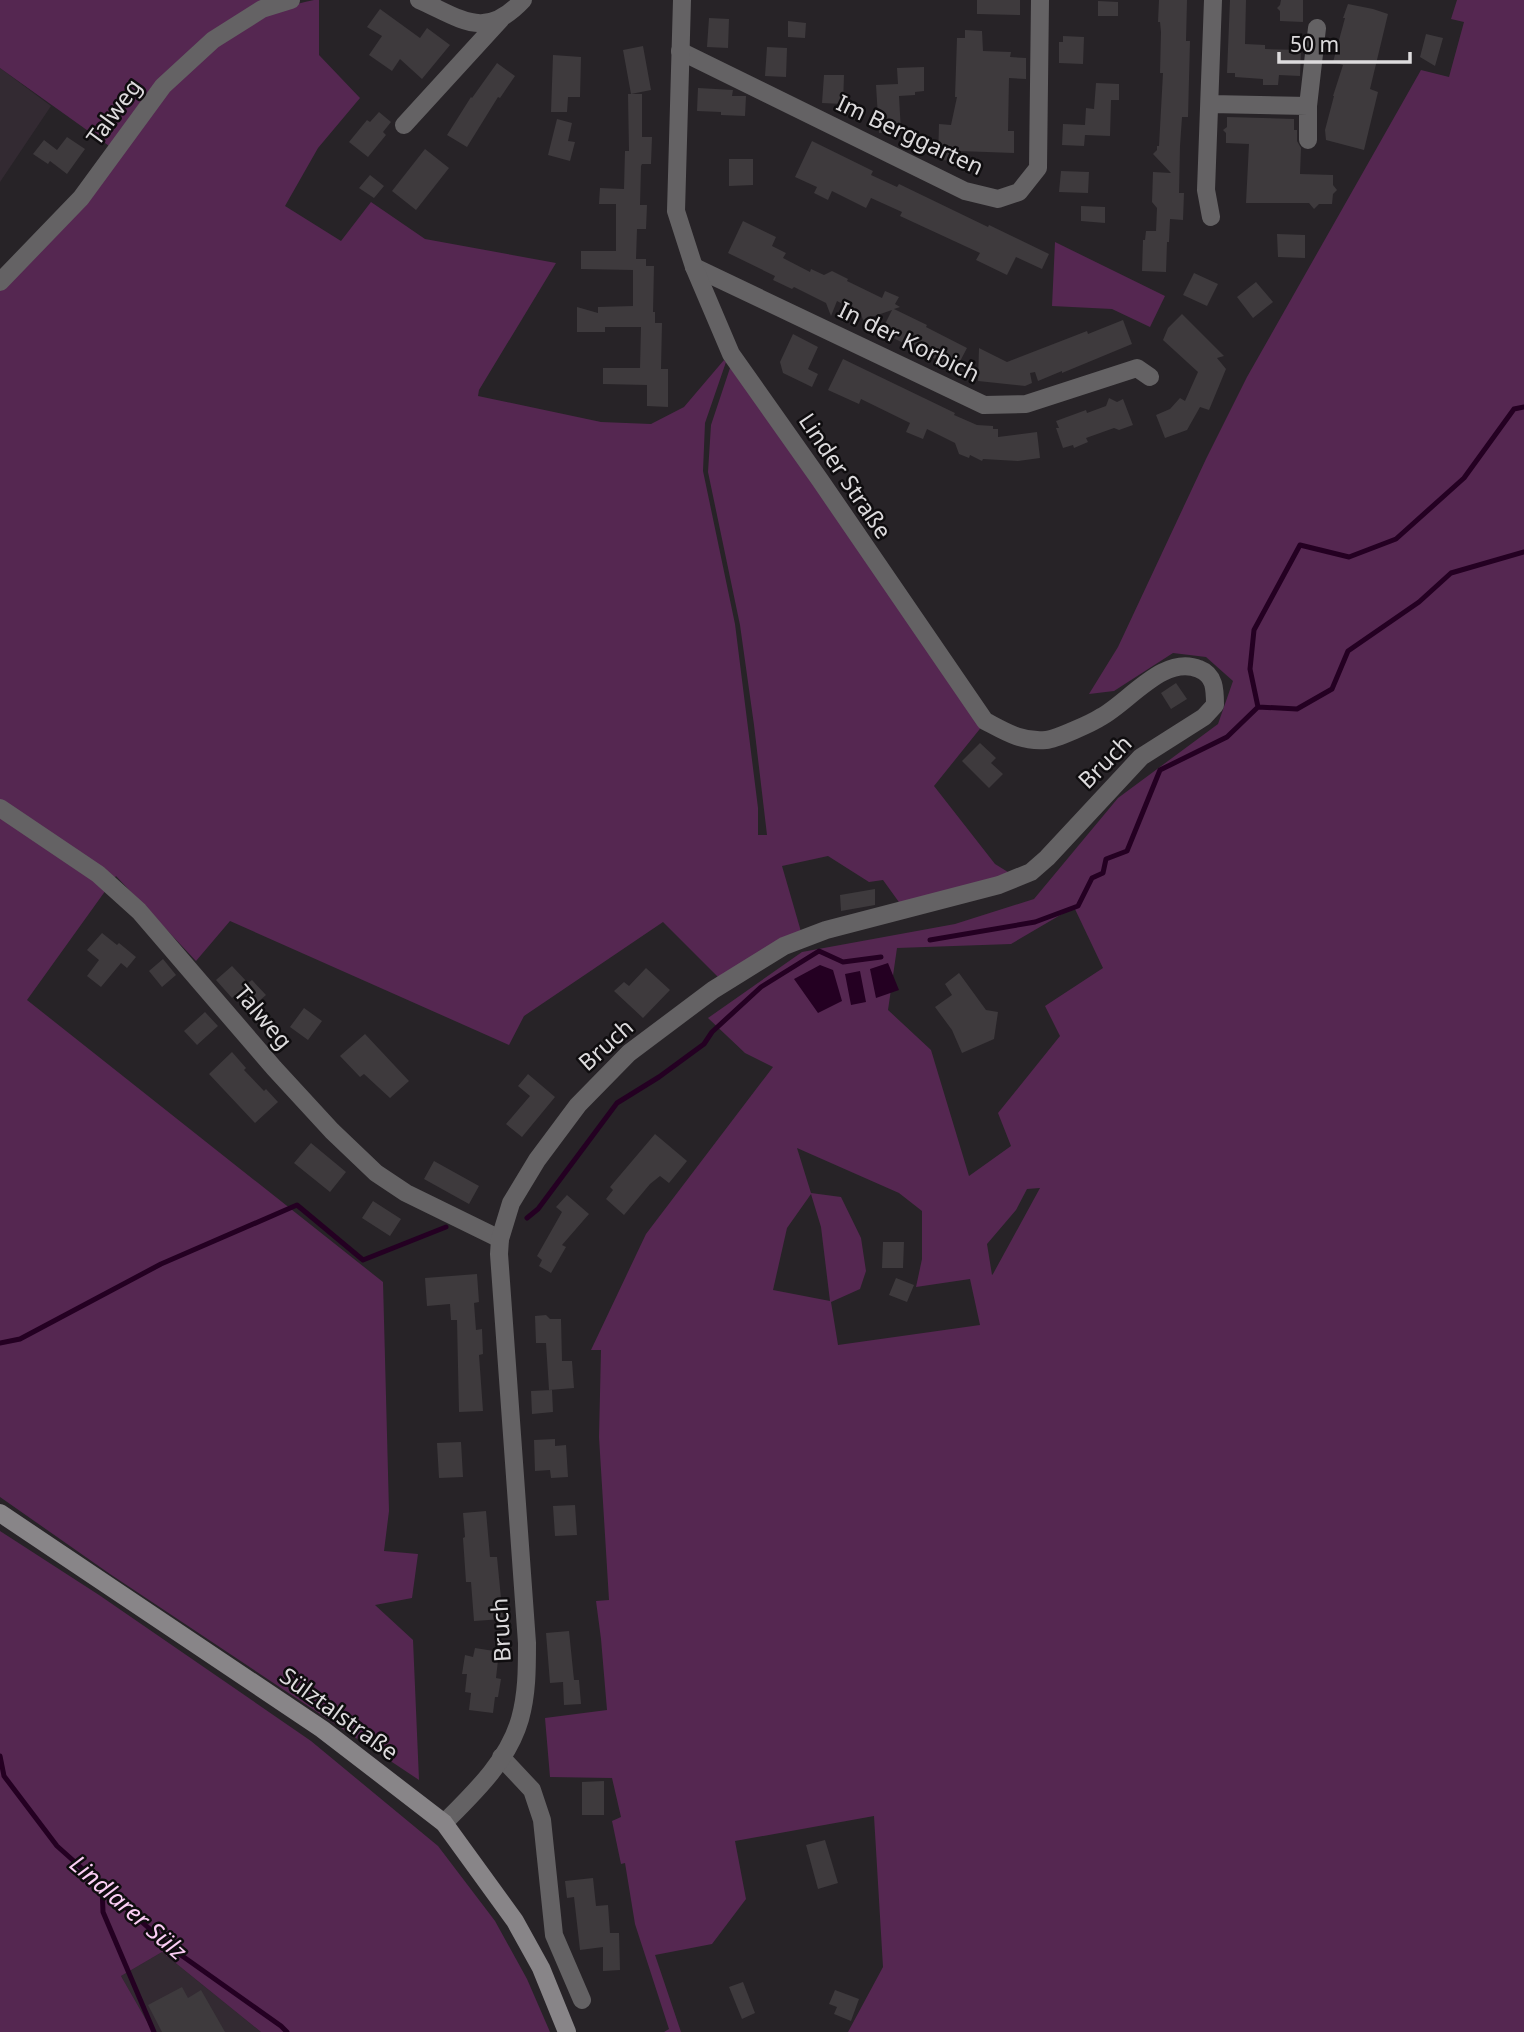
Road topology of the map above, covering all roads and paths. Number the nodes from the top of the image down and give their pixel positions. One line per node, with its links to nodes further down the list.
1 (291, 0): 16 (street, Talweg)
2 (419, 0): 7 (street)
3 (523, 0): 7 (street)
4 (682, 0): 9 (street, Linder Straße)
5 (1040, 0): 9 (street, Im Berggarten)
6 (1213, 0): 10 (street)
7 (501, 19): 12 (street)
8 (1317, 28): 11 (street)
9 (680, 51): 15 (street, Linder Straße)
10 (1211, 104): 11 (street); 14 (street)
11 (1308, 106): 13 (street)
12 (404, 125)
13 (1308, 140)
14 (1211, 217)
15 (694, 267): 17 (street, In der Korbich); 18 (street, Linder Straße)
16 (0, 282)
17 (1150, 377)
18 (1208, 673): 20 (street, Bruch)
19 (0, 808): 20 (street, Talweg)
20 (500, 1239): 22 (street, Bruch)
21 (0, 1514): 23 (main road, Sülztalstraße)
22 (501, 1757): 23 (street, Bruch); 24 (street)
23 (444, 1823): 25 (main road, Sülztalstraße)
24 (582, 2000)
25 (567, 2032)

